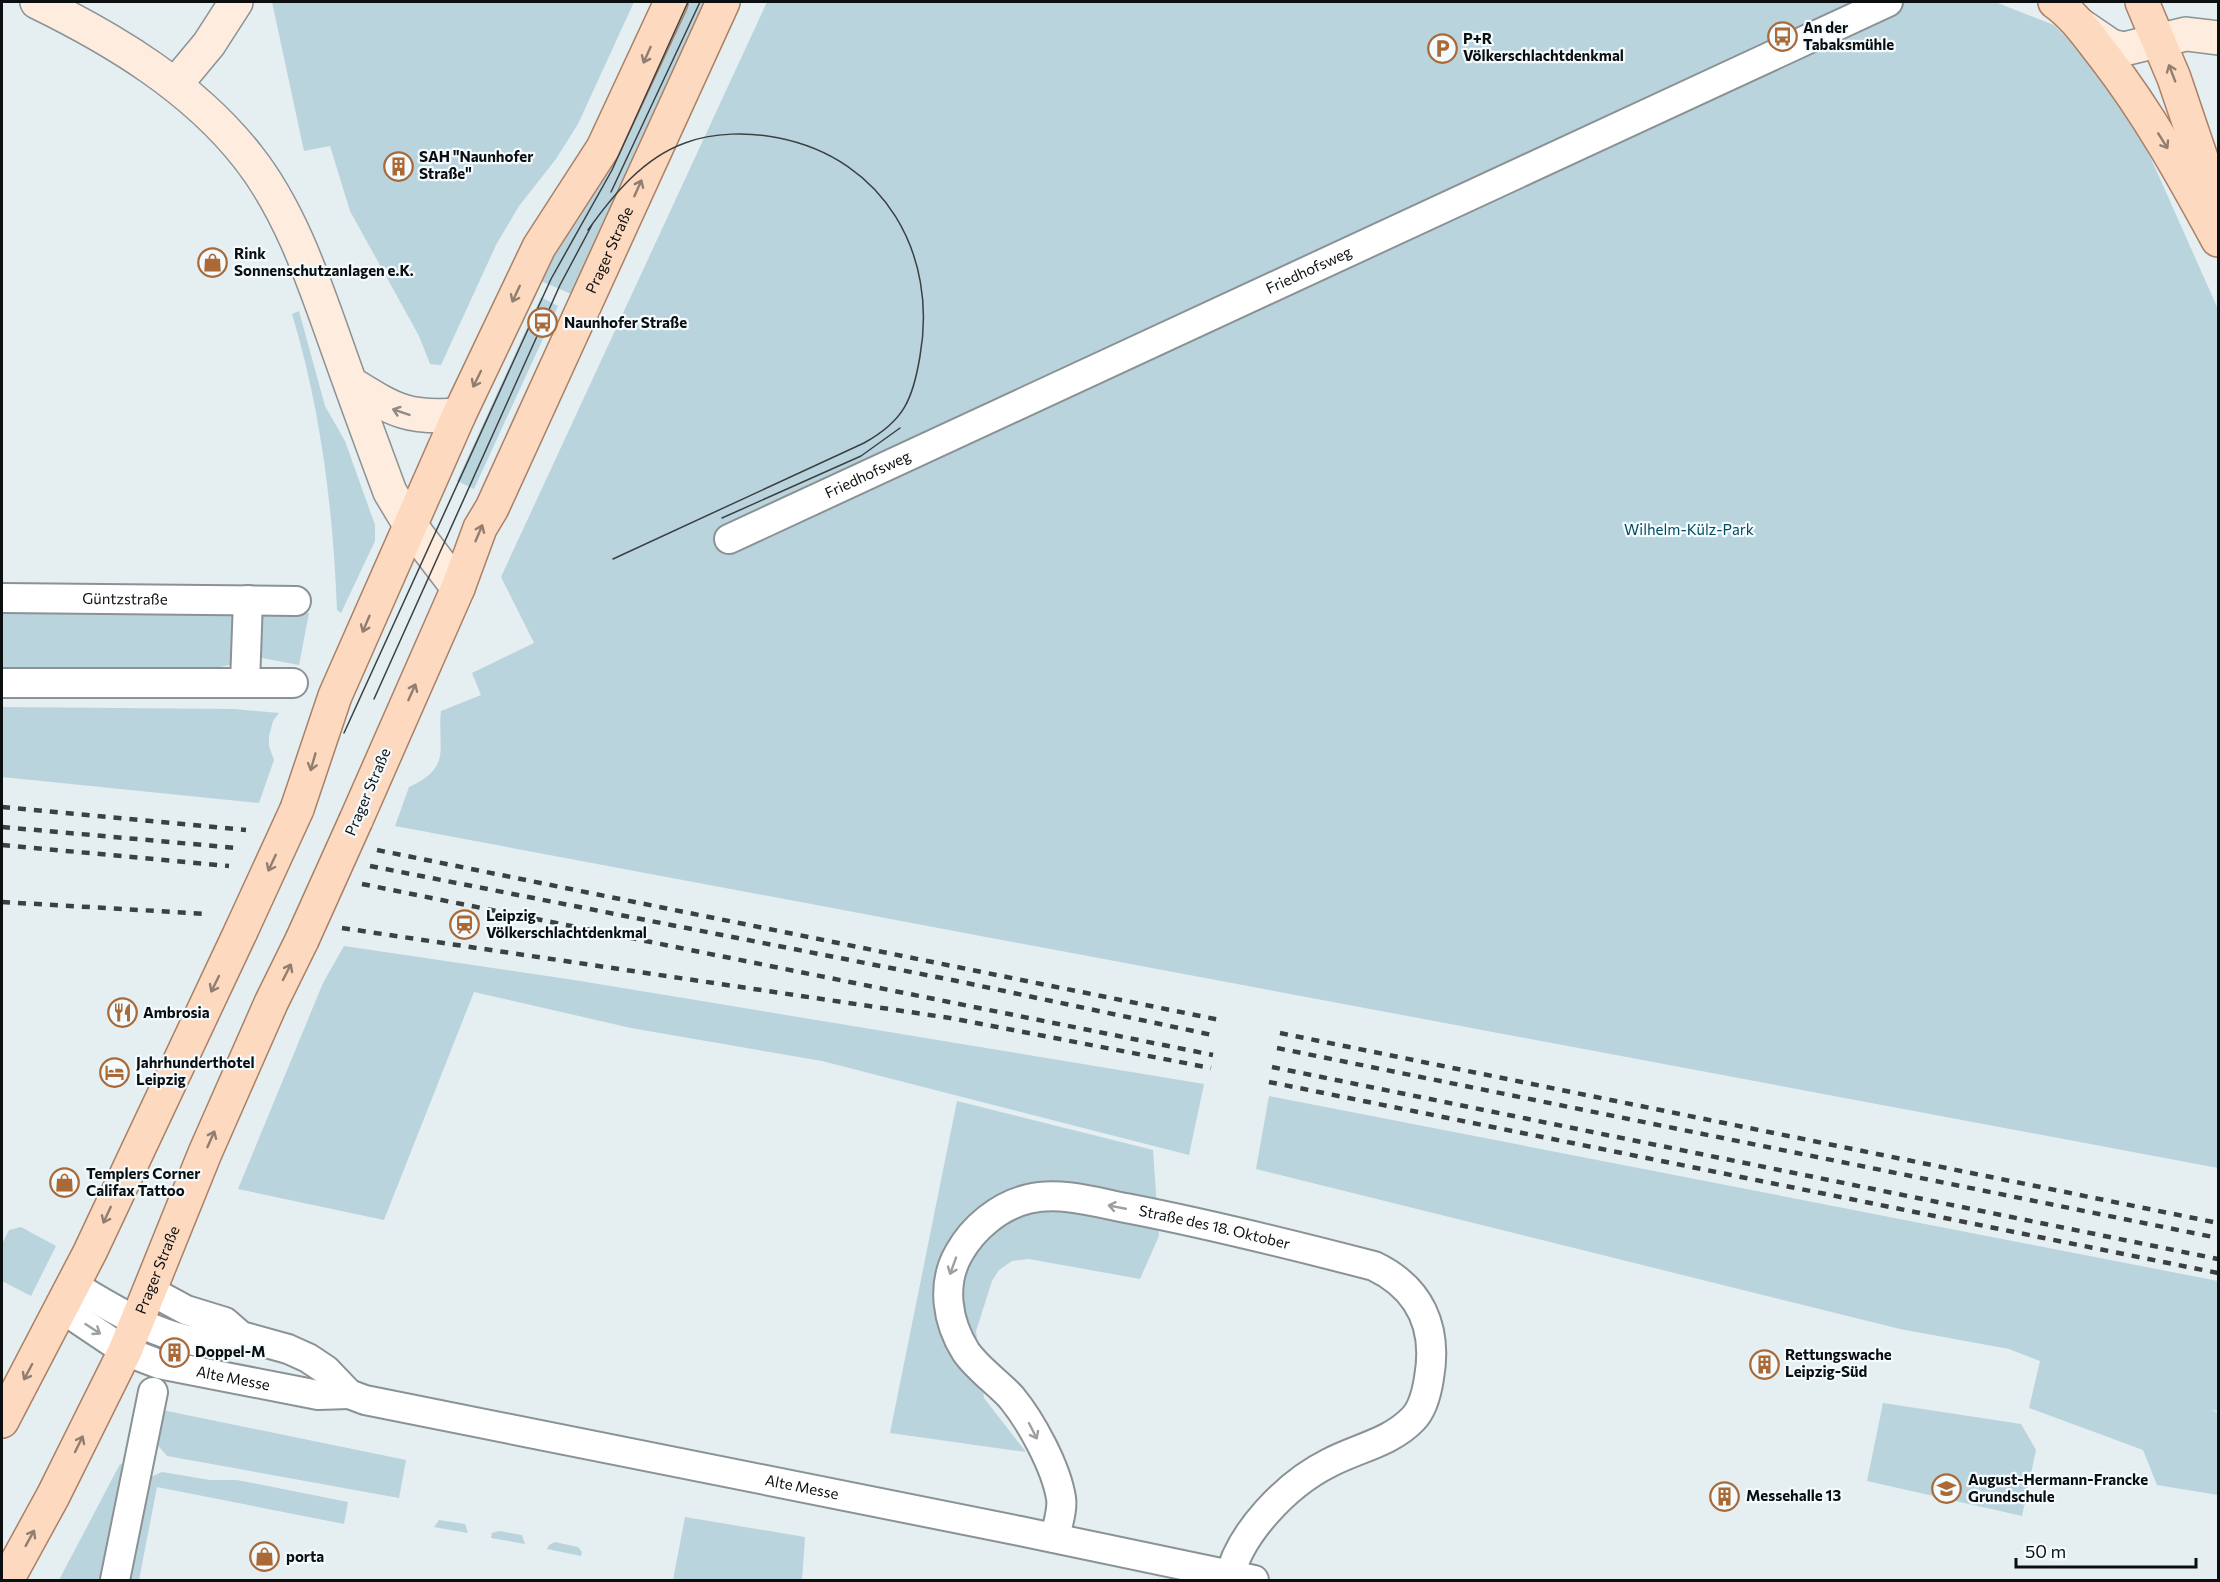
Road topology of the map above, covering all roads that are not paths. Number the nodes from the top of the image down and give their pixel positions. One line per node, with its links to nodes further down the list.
1 (37, 2): 11 (main road)
2 (236, 2): 11 (main road)
3 (671, 2): 16 (main road, one-way to 16)
4 (723, 2): 19 (main road, Prager Straße, one-way to 4)
5 (1888, 2): 18 (street, Friedhofsweg)
6 (2055, 2): 8 (main road)
7 (2142, 2): 10 (main road)
8 (2080, 26): 10 (main road); 12 (main road)
9 (2218, 38): 10 (main road)
10 (2160, 41): 12 (main road); 13 (main road, one-way to 10)
11 (175, 85): 15 (main road)
12 (2145, 112): 14 (main road, one-way to 14)
13 (2218, 210)
14 (2218, 240)
15 (350, 383): 16 (main road, one-way to 15); 17 (main road)
16 (459, 415): 17 (main road)
17 (410, 525): 19 (main road); 27 (main road, one-way to 27, bridge)
18 (729, 539)
19 (458, 588): 26 (main road, Prager Straße, one-way to 19, bridge)
20 (2, 598): 21 (street, Güntzstraße)
21 (248, 600): 22 (street, Güntzstraße); 24 (street)
22 (296, 601)
23 (2, 683): 24 (street)
24 (245, 683): 25 (street)
25 (292, 684)
26 (151, 1291): 28 (main road, Prager Straße); 29 (street, Alte Messe)
27 (67, 1297): 28 (street, Alte Messe); 30 (street, Alte Messe, one-way to 30); 33 (main road, one-way to 33)
28 (137, 1320): 29 (street, Alte Messe); 30 (main road, Prager Straße)
29 (241, 1336): 32 (street, Alte Messe)
30 (125, 1351): 32 (street, Alte Messe); 36 (main road, Prager Straße, one-way to 30)
31 (153, 1392): 37 (street)
32 (349, 1394): 34 (street, Alte Messe)
33 (2, 1421)
34 (1055, 1538): 35 (street, Alte Messe); 35 (street, Straße des 18. Oktober, one-way to 34)
35 (1237, 1579)
36 (7, 1581)
37 (115, 1581)

